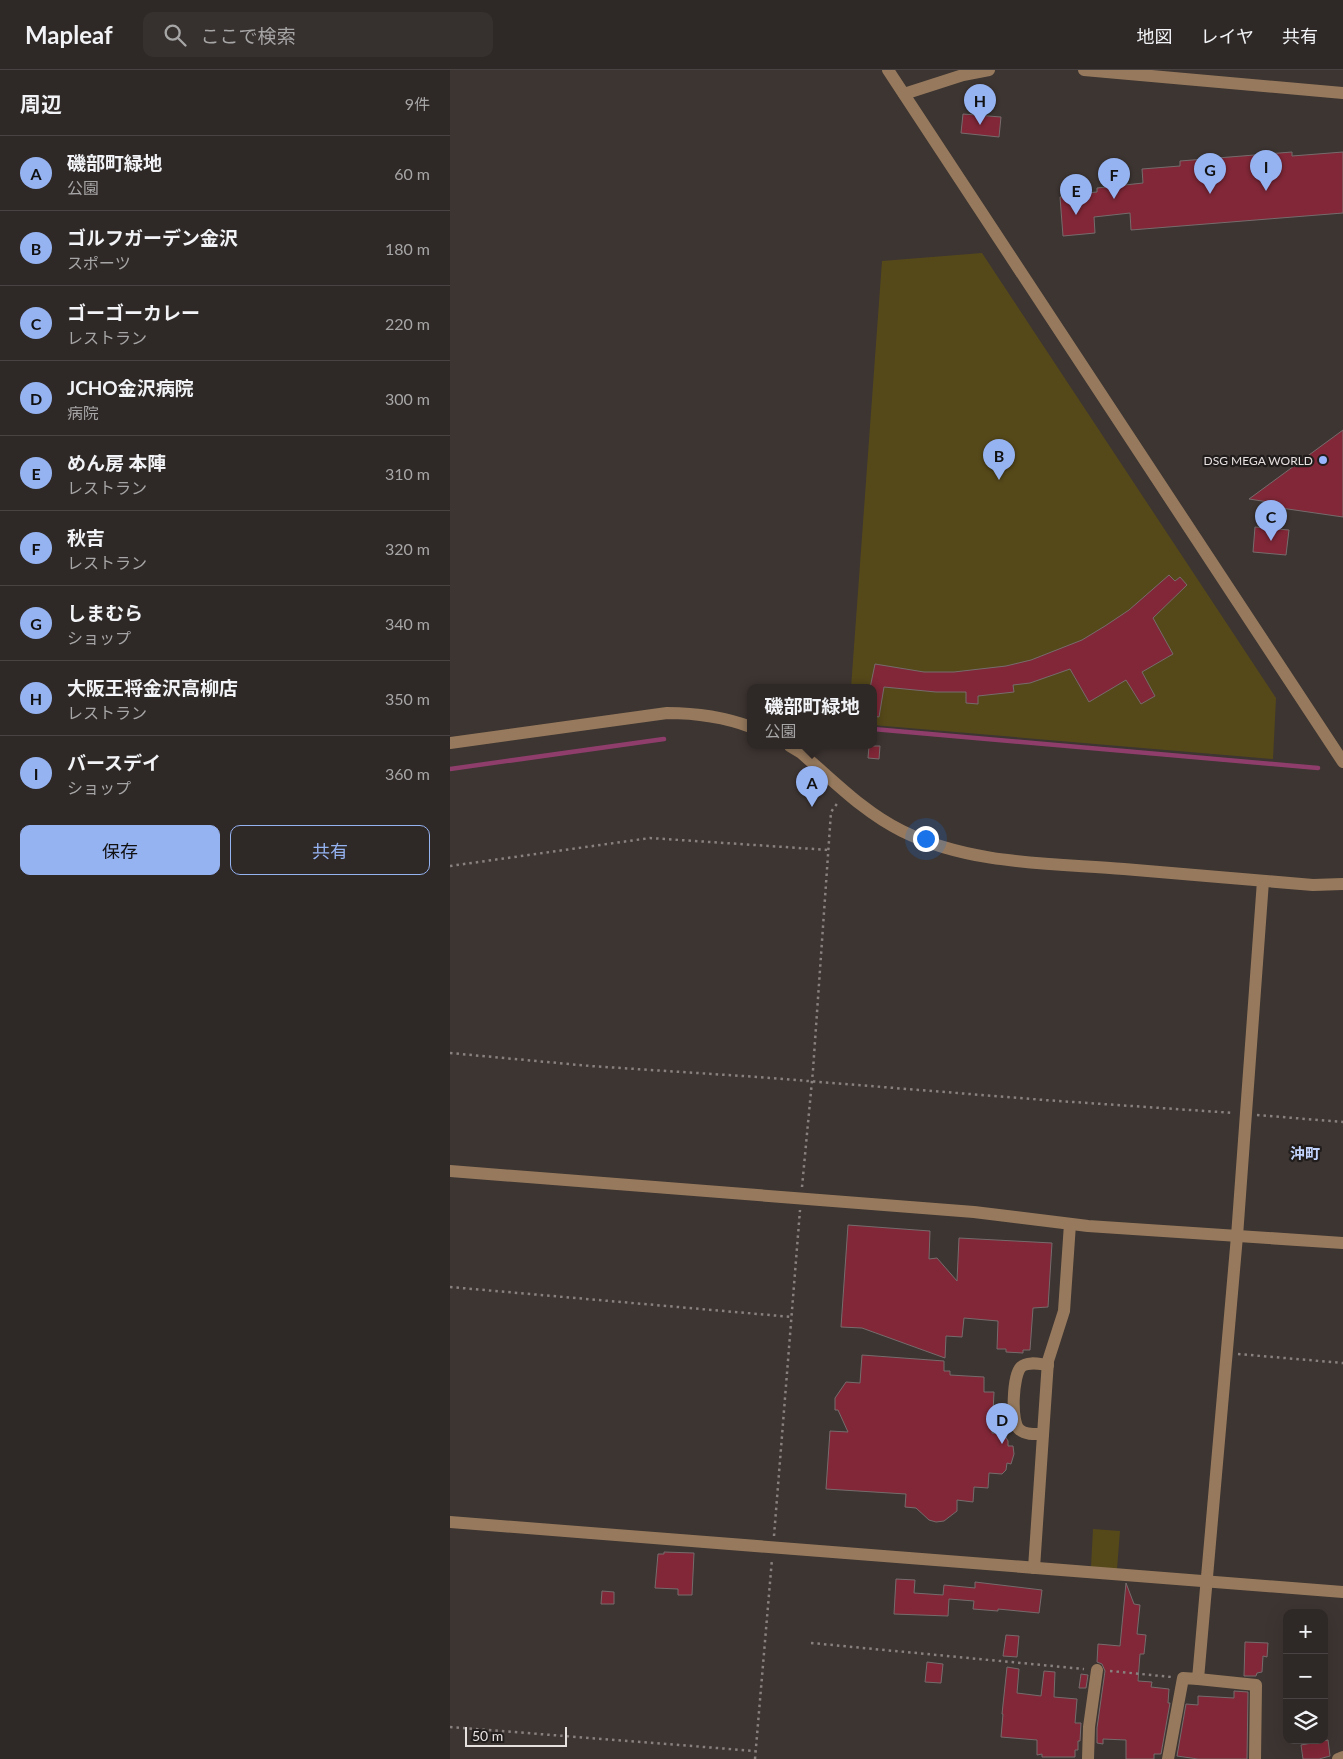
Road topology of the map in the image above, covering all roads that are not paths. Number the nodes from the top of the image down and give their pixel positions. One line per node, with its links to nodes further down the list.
1 (888, 70): 6 (street)
2 (989, 70): 6 (street)
3 (1084, 70): 4 (street)
4 (1228, 76): 5 (street)
5 (1343, 92)
6 (904, 94): 10 (street)
7 (747, 726): 8 (street)
8 (450, 743)
9 (795, 749): 11 (street)
10 (1343, 762)
11 (1263, 881): 12 (street); 15 (street)
12 (1343, 884)
13 (450, 1171): 14 (street)
14 (1070, 1224): 15 (street); 17 (street)
15 (1237, 1236): 16 (street); 21 (street)
16 (1343, 1243)
17 (1048, 1365): 18 (street); 18 (street)
18 (1043, 1434): 20 (street)
19 (450, 1522): 20 (street)
20 (1034, 1568): 21 (street)
21 (1207, 1583): 22 (street); 24 (street)
22 (1343, 1592)
23 (1097, 1670): 26 (street)
24 (1198, 1679): 27 (street); 28 (street)
25 (1343, 1757): 29 (street)
26 (1088, 1759)
27 (1168, 1759)
28 (1255, 1759)
29 (1338, 1759)

